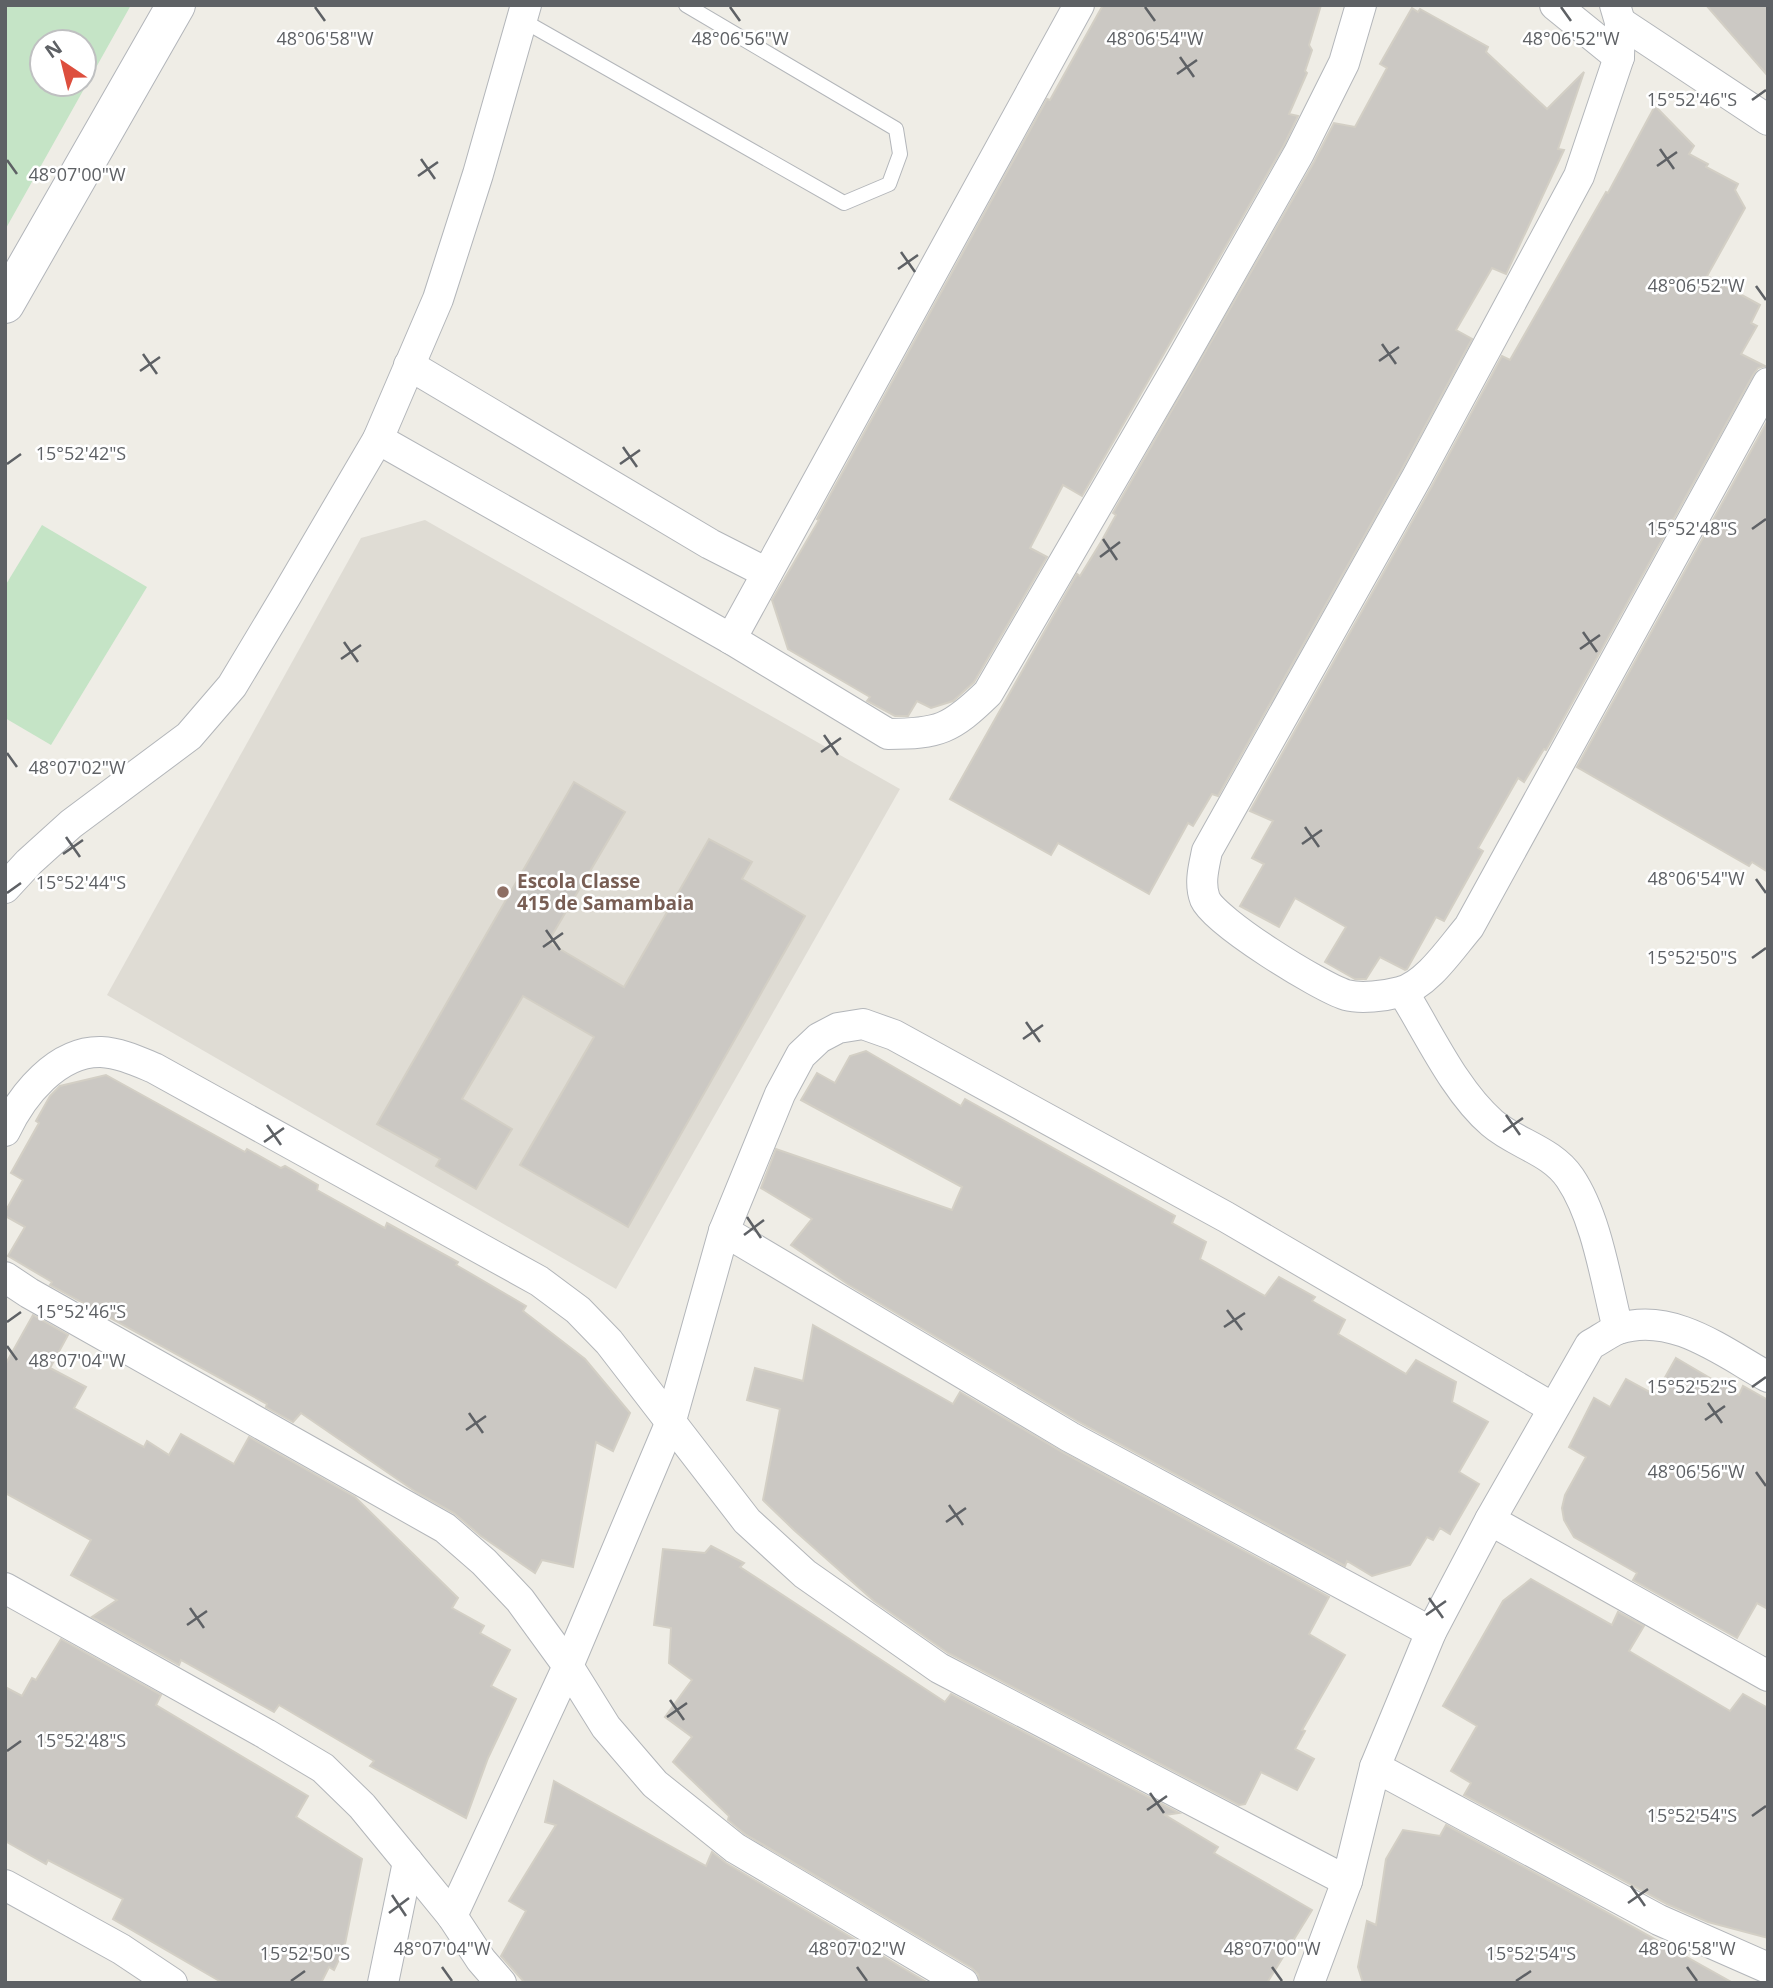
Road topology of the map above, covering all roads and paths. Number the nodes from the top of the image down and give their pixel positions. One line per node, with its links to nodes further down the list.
1 (176, 5): 10 (main road)
2 (686, 5): 6 (lane)
3 (1079, 5): 14 (street)
4 (1361, 5): 15 (street)
5 (1555, 5): 8 (street)
6 (524, 12): 11 (street)
7 (1617, 14): 8 (street); 9 (street)
8 (1619, 57): 17 (street)
9 (1768, 120)
10 (5, 304)
11 (409, 365): 13 (street); 14 (street)
12 (1768, 383): 17 (street)
13 (377, 439): 15 (street); 16 (street)
14 (767, 573): 15 (street)
15 (731, 639)
16 (5, 888)
17 (1403, 992): 21 (street)
18 (5, 1131): 24 (street)
19 (724, 1231): 23 (street); 24 (street); 27 (street)
20 (5, 1277): 28 (street)
21 (1618, 1329): 22 (street); 23 (street)
22 (1768, 1377)
23 (1553, 1408): 25 (street)
24 (670, 1424): 28 (street); 32 (street)
25 (1490, 1520): 27 (street); 29 (street)
26 (5, 1588): 31 (street)
27 (1431, 1632): 30 (street)
28 (568, 1666): 34 (street); 39 (street)
29 (1768, 1676)
30 (1375, 1767): 32 (street); 35 (street)
31 (408, 1862): 34 (street); 37 (street)
32 (1347, 1881): 40 (street)
33 (5, 1885): 36 (street)
34 (452, 1916): 38 (street)
35 (1768, 1968)
36 (172, 1983)
37 (383, 1983)
38 (501, 1983)
39 (963, 1983)
40 (1309, 1983)

